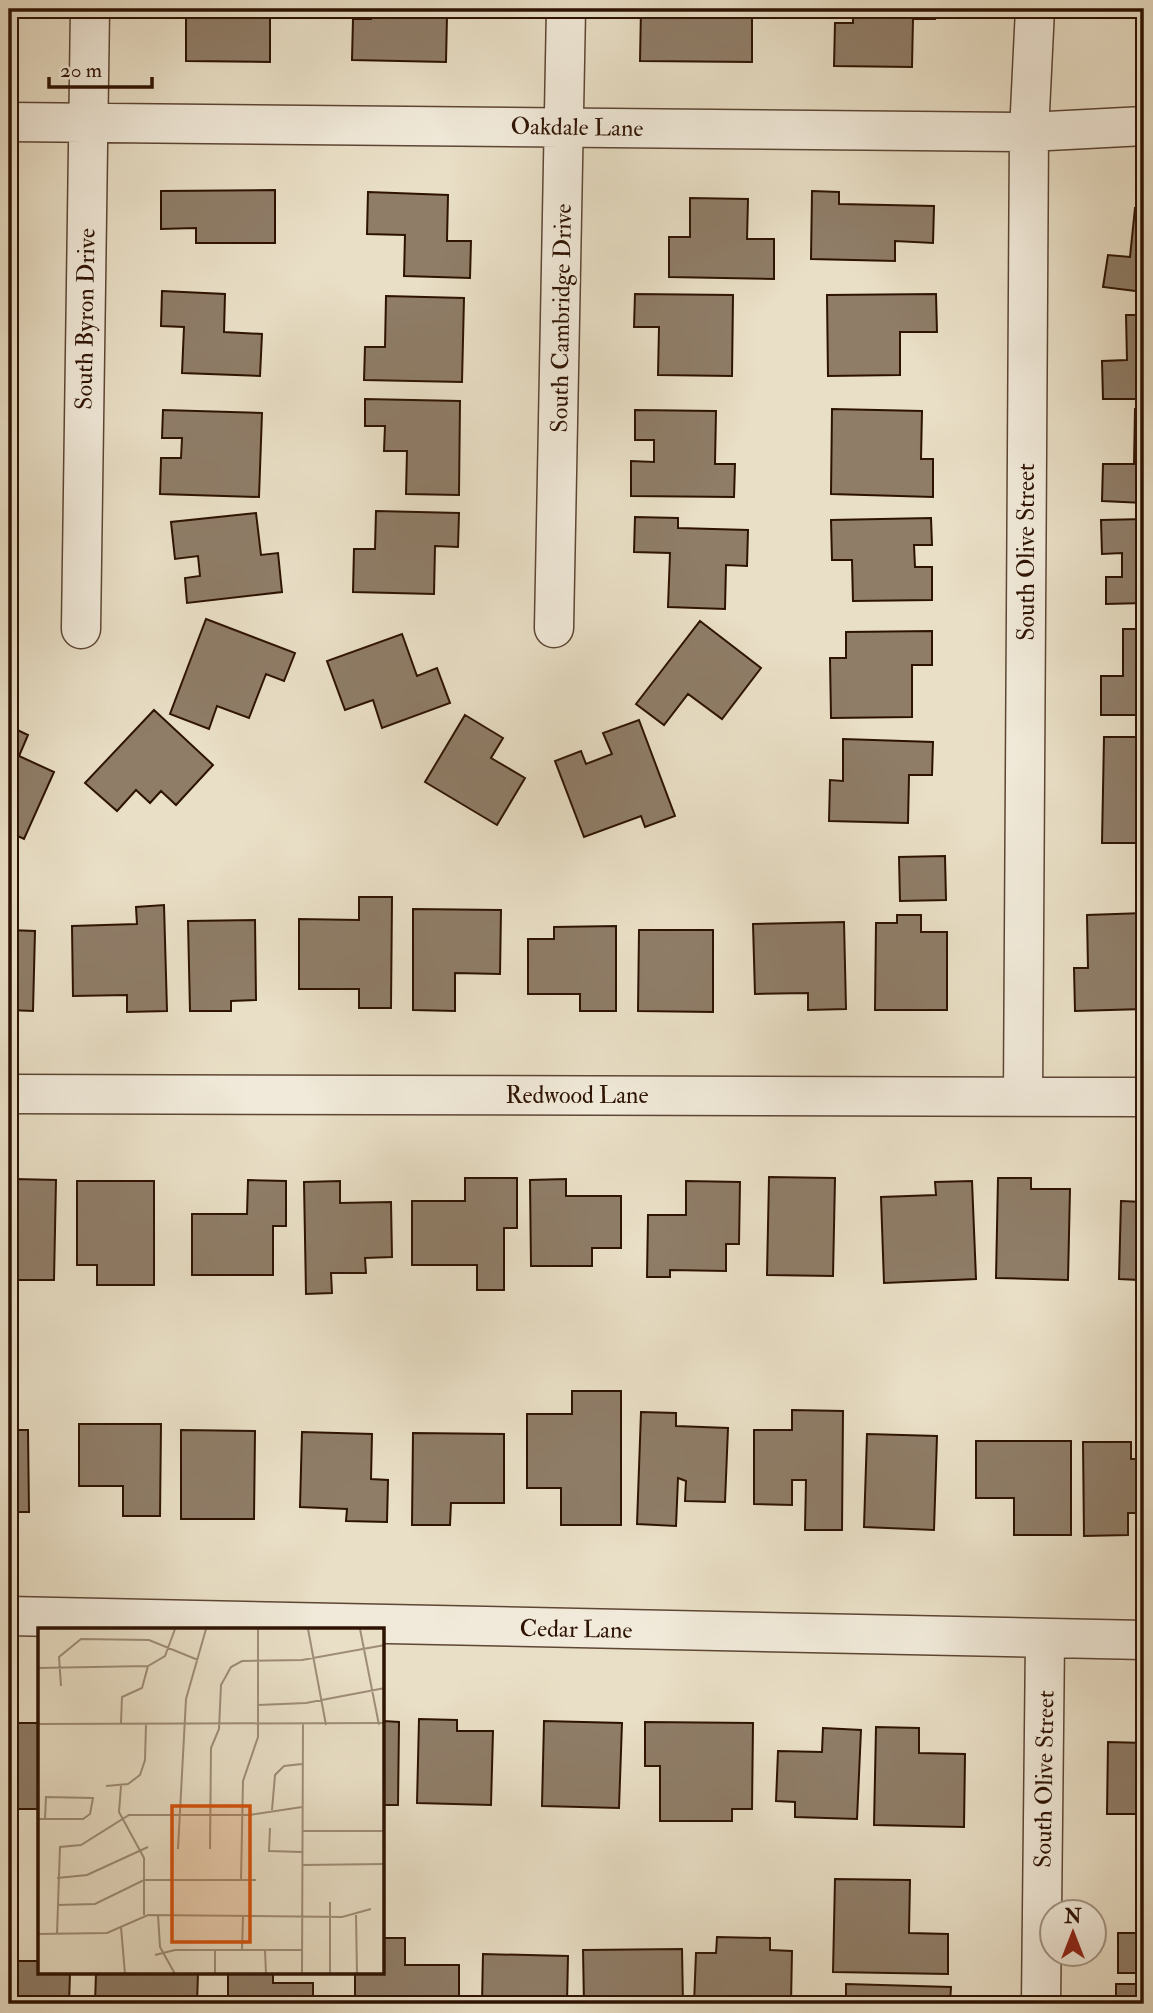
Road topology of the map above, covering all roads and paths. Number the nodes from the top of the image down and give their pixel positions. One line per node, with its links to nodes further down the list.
1 (90, 9): 5 (street, South Byron Drive)
2 (566, 9): 7 (street, South Cambridge Drive)
3 (1035, 9): 8 (street, South Olive Street)
4 (9, 122): 5 (street, Oakdale Lane)
5 (87, 122): 7 (street, Oakdale Lane); 10 (street, South Byron Drive)
6 (1144, 126): 8 (street, Oakdale Lane)
7 (565, 127): 8 (street, Oakdale Lane); 9 (street, South Cambridge Drive)
8 (1029, 132): 12 (street, South Olive Street)
9 (554, 628)
10 (81, 629)
11 (9, 1094): 12 (street, Redwood Lane)
12 (1023, 1096): 13 (street, Redwood Lane)
13 (1144, 1097)
14 (9, 1616): 15 (street, Cedar Lane)
15 (1045, 1639): 16 (street, Cedar Lane); 17 (street, South Olive Street)
16 (1144, 1640)
17 (1041, 2004)

